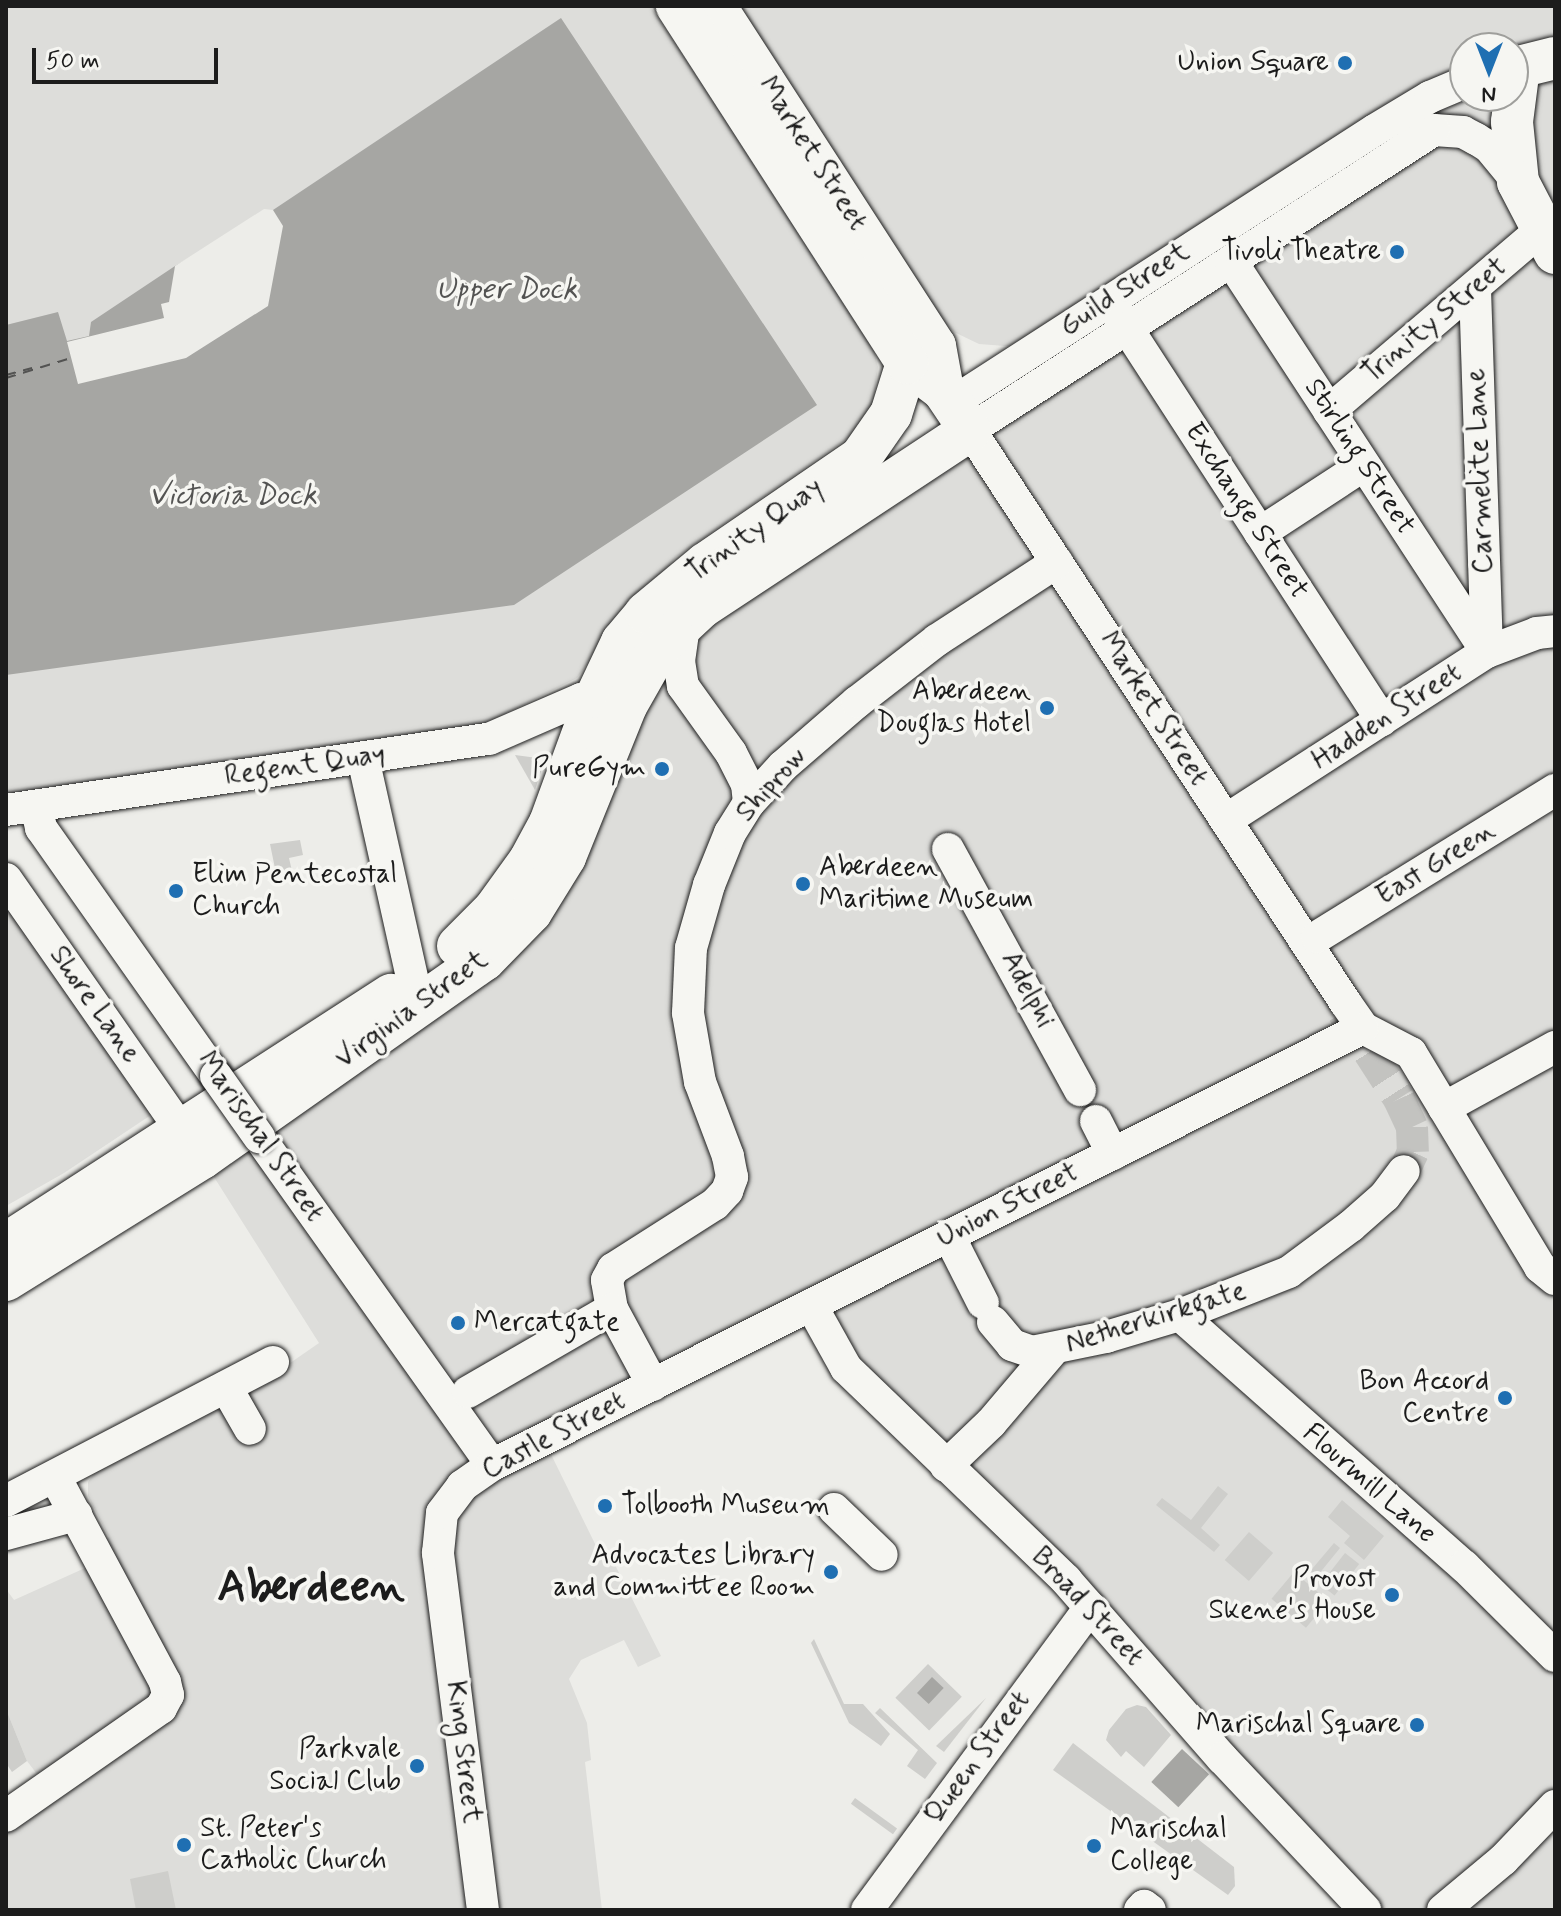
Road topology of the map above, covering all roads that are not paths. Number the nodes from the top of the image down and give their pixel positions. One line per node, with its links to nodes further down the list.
1 (677, 6): 11 (main road, Market Street)
2 (715, 6): 12 (main road, Market Street)
3 (1449, 89): 9 (street, Guild Street)
4 (1515, 112): 5 (main road)
5 (1518, 182): 6 (main road); 7 (street, Guild Street)
6 (1548, 242): 8 (street, Trinity Street)
7 (1231, 261): 10 (street, Guild Street); 13 (street, Stirling Street)
8 (1475, 289): 13 (street, Trinity Street); 19 (street, Carmelite Lane)
9 (1109, 301): 10 (street, Exchange Street); 12 (street, Guild Street)
10 (1127, 328): 12 (street, Guild Street); 15 (street, Exchange Street)
11 (907, 363): 12 (main road, Market Street); 20 (main road, Trinity Quay)
12 (955, 408): 16 (street, Market Street); 17 (main road, Trinity Quay)
13 (1329, 411): 14 (street, Stirling Street)
14 (1364, 465): 15 (street); 19 (street, Stirling Street)
15 (1260, 533): 21 (street, Exchange Street)
16 (1057, 562): 24 (street, Shiprow); 26 (street, Market Street)
17 (685, 619): 24 (street); 42 (main road, Virginia Street)
18 (1555, 631): 19 (street, Hadden Street)
19 (1487, 652): 21 (street, Hadden Street)
20 (596, 697): 22 (street, Regent Quay); 30 (main road, Virginia Street)
21 (1382, 720): 26 (street, Hadden Street)
22 (363, 758): 25 (street, Regent Quay); 30 (street)
23 (1555, 790): 29 (street, East Green)
24 (749, 803): 44 (street, Shiprow)
25 (21, 808): 52 (street, Marischal Street, bridge)
26 (1226, 820): 31 (street, Market Street)
27 (948, 849): 33 (street, Adelphi)
28 (6, 879): 36 (street, Shore Lane)
29 (1317, 937)
30 (413, 981): 36 (main road, Virginia Street)
31 (1363, 1028): 34 (street); 37 (street, Union Street)
32 (1555, 1047): 34 (street)
33 (1080, 1090)
34 (1444, 1108): 41 (street)
35 (1096, 1121): 37 (street)
36 (182, 1131): 40 (main road, Virginia Street)
37 (1113, 1154): 39 (street, Union Street)
38 (1404, 1171): 45 (street, Netherkirkgate)
39 (949, 1236): 43 (street, Union Street); 46 (street)
40 (6, 1244)
41 (1555, 1279)
42 (6, 1280)
43 (811, 1305): 48 (street, Union Street); 53 (street, Broad Street)
44 (612, 1309): 48 (street, Castle Street); 50 (street)
45 (1180, 1315): 46 (street, Netherkirkgate); 62 (street, Flourmill Lane)
46 (1054, 1349): 53 (street, Netherkirkgate)
47 (273, 1362): 49 (street)
48 (653, 1385): 52 (street, Castle Street)
49 (226, 1387): 51 (street); 54 (street)
50 (468, 1392)
51 (250, 1429)
52 (492, 1465): 60 (street, Castle Street)
53 (946, 1466): 61 (street, Broad Street)
54 (55, 1477): 55 (street); 57 (street)
55 (6, 1501)
56 (834, 1509): 59 (street)
57 (76, 1515): 58 (street); 64 (street)
58 (6, 1534)
59 (882, 1555)
60 (443, 1594): 65 (street, King Street)
61 (1090, 1607): 66 (street, Queen Street); 69 (street, Broad Street)
62 (1555, 1656)
63 (1555, 1806): 70 (street)
64 (6, 1816)
65 (483, 1910)
66 (867, 1910)
67 (1140, 1910): 68 (street)
68 (1150, 1910)
69 (1365, 1910)
70 (1443, 1910)

